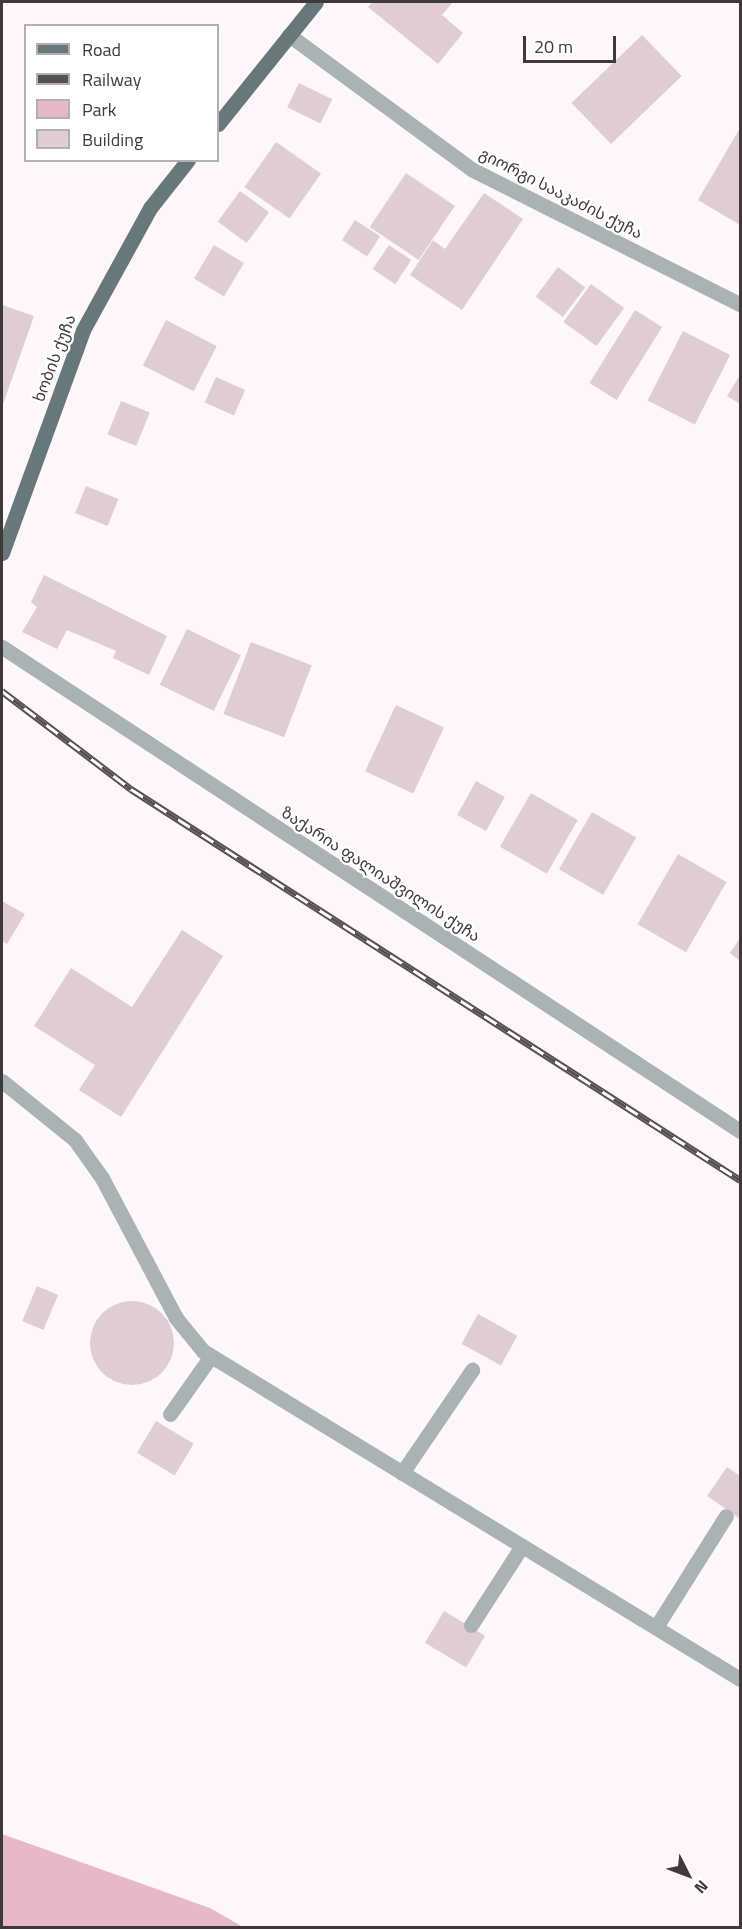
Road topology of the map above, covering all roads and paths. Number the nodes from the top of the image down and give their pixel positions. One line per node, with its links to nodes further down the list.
1 (316, 2): 2 (main road)
2 (289, 35): 3 (main road); 5 (street, გიორგი სააკაძის ქუჩა)
3 (219, 123)
4 (186, 162): 6 (main road, ხობის ქუჩა)
5 (741, 304)
6 (2, 553)
7 (2, 647): 9 (street, ზაქარია ფალიაშვილის ქუჩა)
8 (2, 1082): 10 (street)
9 (741, 1131)
10 (211, 1356): 12 (street); 13 (street)
11 (472, 1370): 13 (street)
12 (170, 1414)
13 (402, 1473): 15 (street)
14 (726, 1516): 17 (street)
15 (522, 1546): 16 (street); 17 (street)
16 (471, 1625)
17 (656, 1627): 18 (street)
18 (741, 1678)

